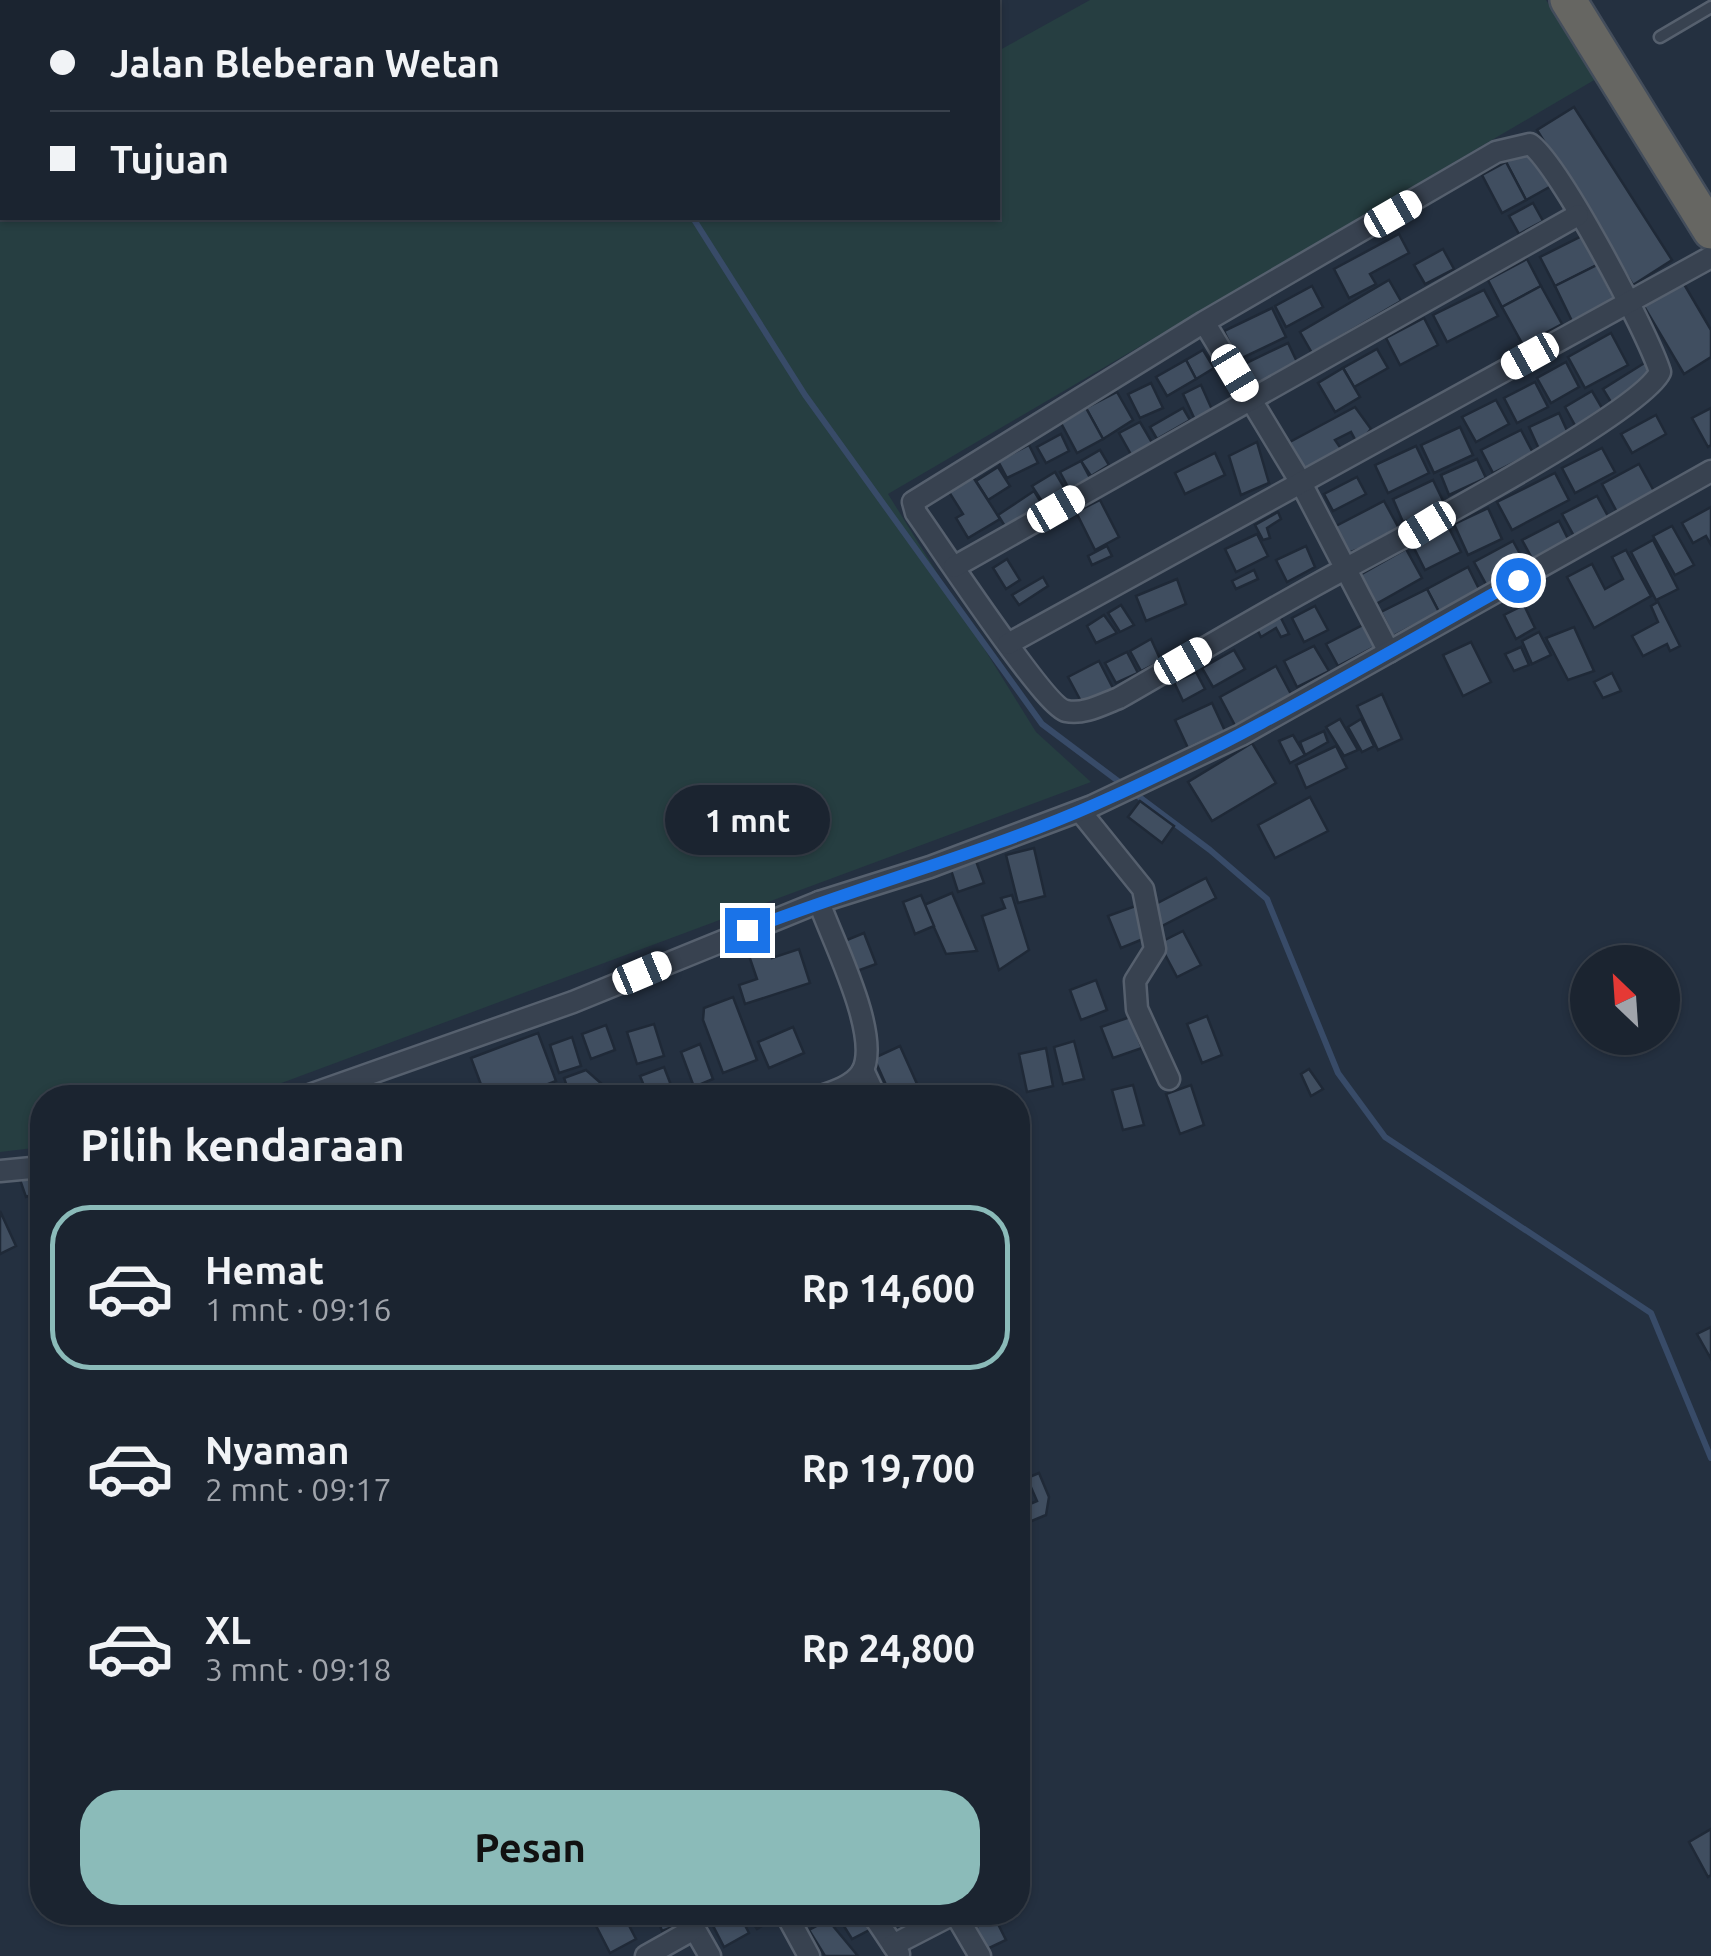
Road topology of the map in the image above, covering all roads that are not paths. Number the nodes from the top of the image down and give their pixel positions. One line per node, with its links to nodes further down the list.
1 (1568, 0): 5 (highway)
2 (1711, 6): 3 (lane)
3 (1660, 37)
4 (1578, 214): 7 (street); 8 (street); 9 (street)
5 (1711, 232)
6 (1711, 257): 7 (street)
7 (1629, 301): 11 (street); 13 (street)
8 (1204, 322): 9 (street); 12 (street)
9 (1251, 399): 11 (street); 12 (street)
10 (1711, 471): 15 (street)
11 (1300, 482): 13 (street); 14 (street)
12 (954, 567): 14 (street)
13 (1344, 569): 14 (street); 15 (street)
14 (1008, 644)
15 (1389, 652): 16 (street)
16 (1086, 808): 17 (street); 19 (street)
17 (818, 902): 18 (street); 20 (street)
18 (863, 1070): 21 (street); 22 (street)
19 (1169, 1080)
20 (363, 1085)
21 (843, 1085)
22 (870, 1085)
23 (30, 1168): 24 (street)
24 (0, 1171)
25 (680, 1925): 32 (street)
26 (693, 1925): 33 (street)
27 (792, 1925): 34 (street)
28 (880, 1925): 31 (street)
29 (939, 1925): 31 (street)
30 (963, 1925): 35 (street)
31 (897, 1951)
32 (646, 1956)
33 (710, 1956)
34 (809, 1956)
35 (980, 1956)

